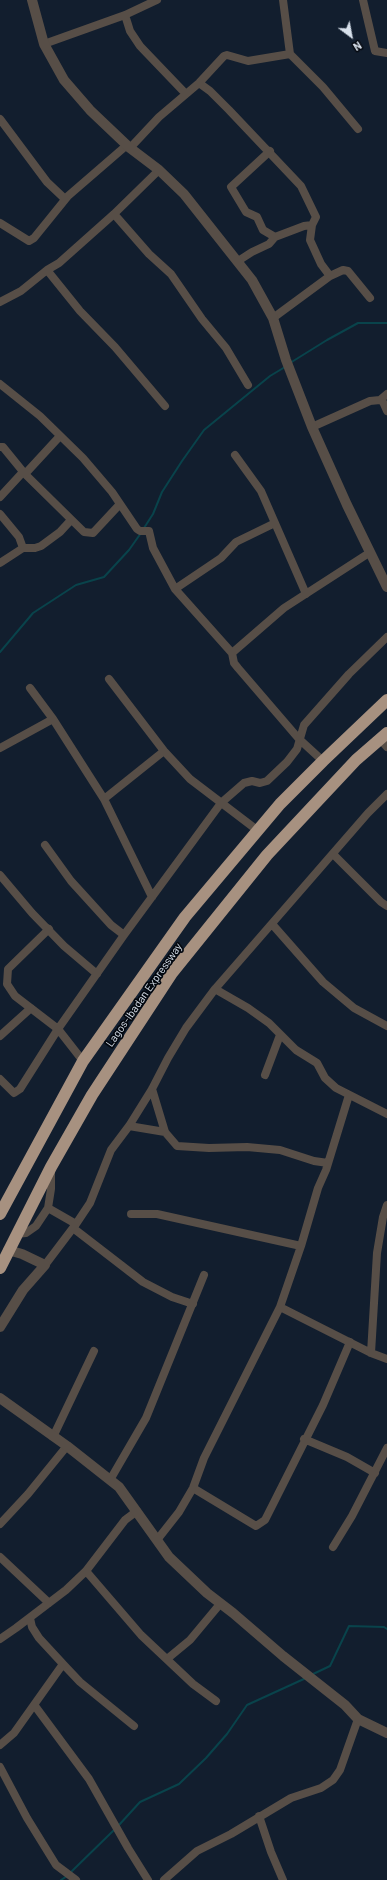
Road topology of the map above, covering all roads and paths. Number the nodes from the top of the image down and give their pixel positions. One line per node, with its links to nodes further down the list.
1 (32, 0): 7 (street)
2 (157, 0): 5 (street)
3 (283, 0): 9 (street)
4 (363, 0): 8 (street)
5 (137, 4): 6 (street)
6 (125, 15): 7 (street); 11 (street)
7 (44, 44): 14 (street)
8 (387, 53)
9 (290, 54): 10 (street); 13 (street)
10 (199, 82): 11 (street); 15 (street)
11 (184, 94): 14 (street)
12 (0, 119): 17 (street)
13 (358, 129)
14 (129, 146): 16 (street); 17 (street)
15 (270, 151): 20 (street); 21 (street)
16 (160, 170): 18 (street); 22 (street)
17 (65, 199): 19 (street)
18 (114, 214): 23 (street); 29 (street)
19 (0, 224)
20 (312, 226): 21 (street); 24 (street)
21 (275, 237): 22 (street)
22 (238, 261): 27 (street)
23 (47, 270): 26 (street); 32 (street)
24 (330, 276): 25 (street); 27 (street)
25 (370, 298)
26 (0, 302)
27 (273, 318): 34 (street)
28 (0, 384): 35 (street)
29 (248, 385)
30 (387, 394): 31 (street)
31 (380, 400): 33 (street); 34 (street)
32 (165, 406)
33 (387, 411)
34 (312, 427): 45 (street)
35 (60, 436): 38 (street); 40 (street)
36 (0, 447): 38 (street)
37 (236, 455): 43 (street)
38 (24, 473): 39 (street); 42 (street)
39 (0, 497)
40 (120, 504): 42 (street); 48 (street)
41 (0, 514): 44 (street)
42 (71, 520): 44 (street)
43 (274, 523): 48 (street); 49 (street)
44 (23, 548): 46 (street)
45 (369, 553): 47 (street); 49 (street)
46 (0, 563)
47 (387, 587)
48 (175, 589): 51 (street)
49 (306, 594): 51 (street)
50 (387, 637): 56 (street)
51 (232, 653): 56 (street)
52 (109, 679): 59 (street)
53 (30, 688): 55 (street)
54 (387, 700): 60 (highway, Lagos-Ibadan Expressway)
55 (53, 719): 58 (street); 62 (street)
56 (299, 739): 60 (street); 63 (street)
57 (385, 740): 89 (highway, Lagos-Ibadan Expressway)
58 (0, 748)
59 (164, 751): 62 (street); 63 (street)
60 (323, 761): 64 (highway, Lagos-Ibadan Expressway)
61 (387, 794): 66 (street)
62 (104, 799): 68 (street)
63 (221, 803): 64 (street); 68 (street)
64 (257, 830): 80 (highway, Lagos-Ibadan Expressway)
65 (45, 845): 72 (street)
66 (333, 854): 69 (street); 70 (street)
67 (0, 875): 71 (street)
68 (152, 897): 72 (street)
69 (387, 906)
70 (272, 924): 74 (street); 76 (street)
71 (49, 929): 73 (street); 75 (street)
72 (124, 935): 73 (street)
73 (97, 974): 77 (street)
74 (215, 989): 78 (street); 83 (street)
75 (31, 1008): 77 (street); 79 (street)
76 (387, 1026)
77 (58, 1029): 80 (street); 82 (street)
78 (280, 1035): 81 (street); 84 (street)
79 (0, 1036)
80 (83, 1061): 92 (highway, Lagos-Ibadan Expressway)
81 (265, 1075)
82 (0, 1079)
83 (152, 1089): 86 (street); 87 (street)
84 (349, 1095): 85 (street); 88 (street)
85 (387, 1114)
86 (130, 1126): 87 (street); 94 (street)
87 (165, 1132): 88 (street)
88 (328, 1162): 96 (street)
89 (51, 1167): 91 (street); 95 (highway, Lagos-Ibadan Expressway)
90 (387, 1205): 106 (street)
91 (48, 1208): 94 (street); 95 (street)
92 (0, 1214)
93 (131, 1214): 96 (street)
94 (75, 1226): 98 (street); 101 (street)
95 (16, 1234): 97 (highway, Lagos-Ibadan Expressway)
96 (301, 1246): 102 (street)
97 (8, 1250): 98 (street); 99 (highway, Lagos-Ibadan Expressway)
98 (45, 1265): 103 (street)
99 (0, 1268)
100 (204, 1274): 101 (street)
101 (193, 1304): 114 (street)
102 (280, 1308): 104 (street); 115 (street)
103 (0, 1327)
104 (350, 1342): 106 (street); 110 (street)
105 (94, 1351): 109 (street)
106 (371, 1353): 107 (street)
107 (387, 1359)
108 (0, 1398): 109 (street)
109 (53, 1437): 111 (street)
110 (304, 1439): 113 (street); 115 (street)
111 (67, 1446): 114 (street); 117 (street)
112 (387, 1448): 113 (street)
113 (375, 1473): 119 (street)
114 (110, 1480): 116 (street)
115 (193, 1488): 118 (street)
116 (137, 1510): 118 (street); 121 (street)
117 (0, 1524)
118 (157, 1540): 123 (street)
119 (333, 1547)
120 (0, 1557): 122 (street)
121 (86, 1571): 122 (street); 126 (street)
122 (49, 1602): 124 (street)
123 (220, 1604): 126 (street); 130 (street)
124 (30, 1618): 125 (street); 127 (street)
125 (0, 1639)
126 (167, 1659): 128 (street)
127 (64, 1664): 129 (street); 131 (street)
128 (216, 1701)
129 (35, 1706): 133 (street); 137 (street)
130 (358, 1719): 132 (street); 135 (street)
131 (134, 1726)
132 (387, 1733)
133 (0, 1745)
134 (0, 1767): 136 (street)
135 (259, 1816): 138 (street); 139 (street)
136 (73, 1878)
137 (148, 1880)
138 (164, 1880)
139 (283, 1880)

